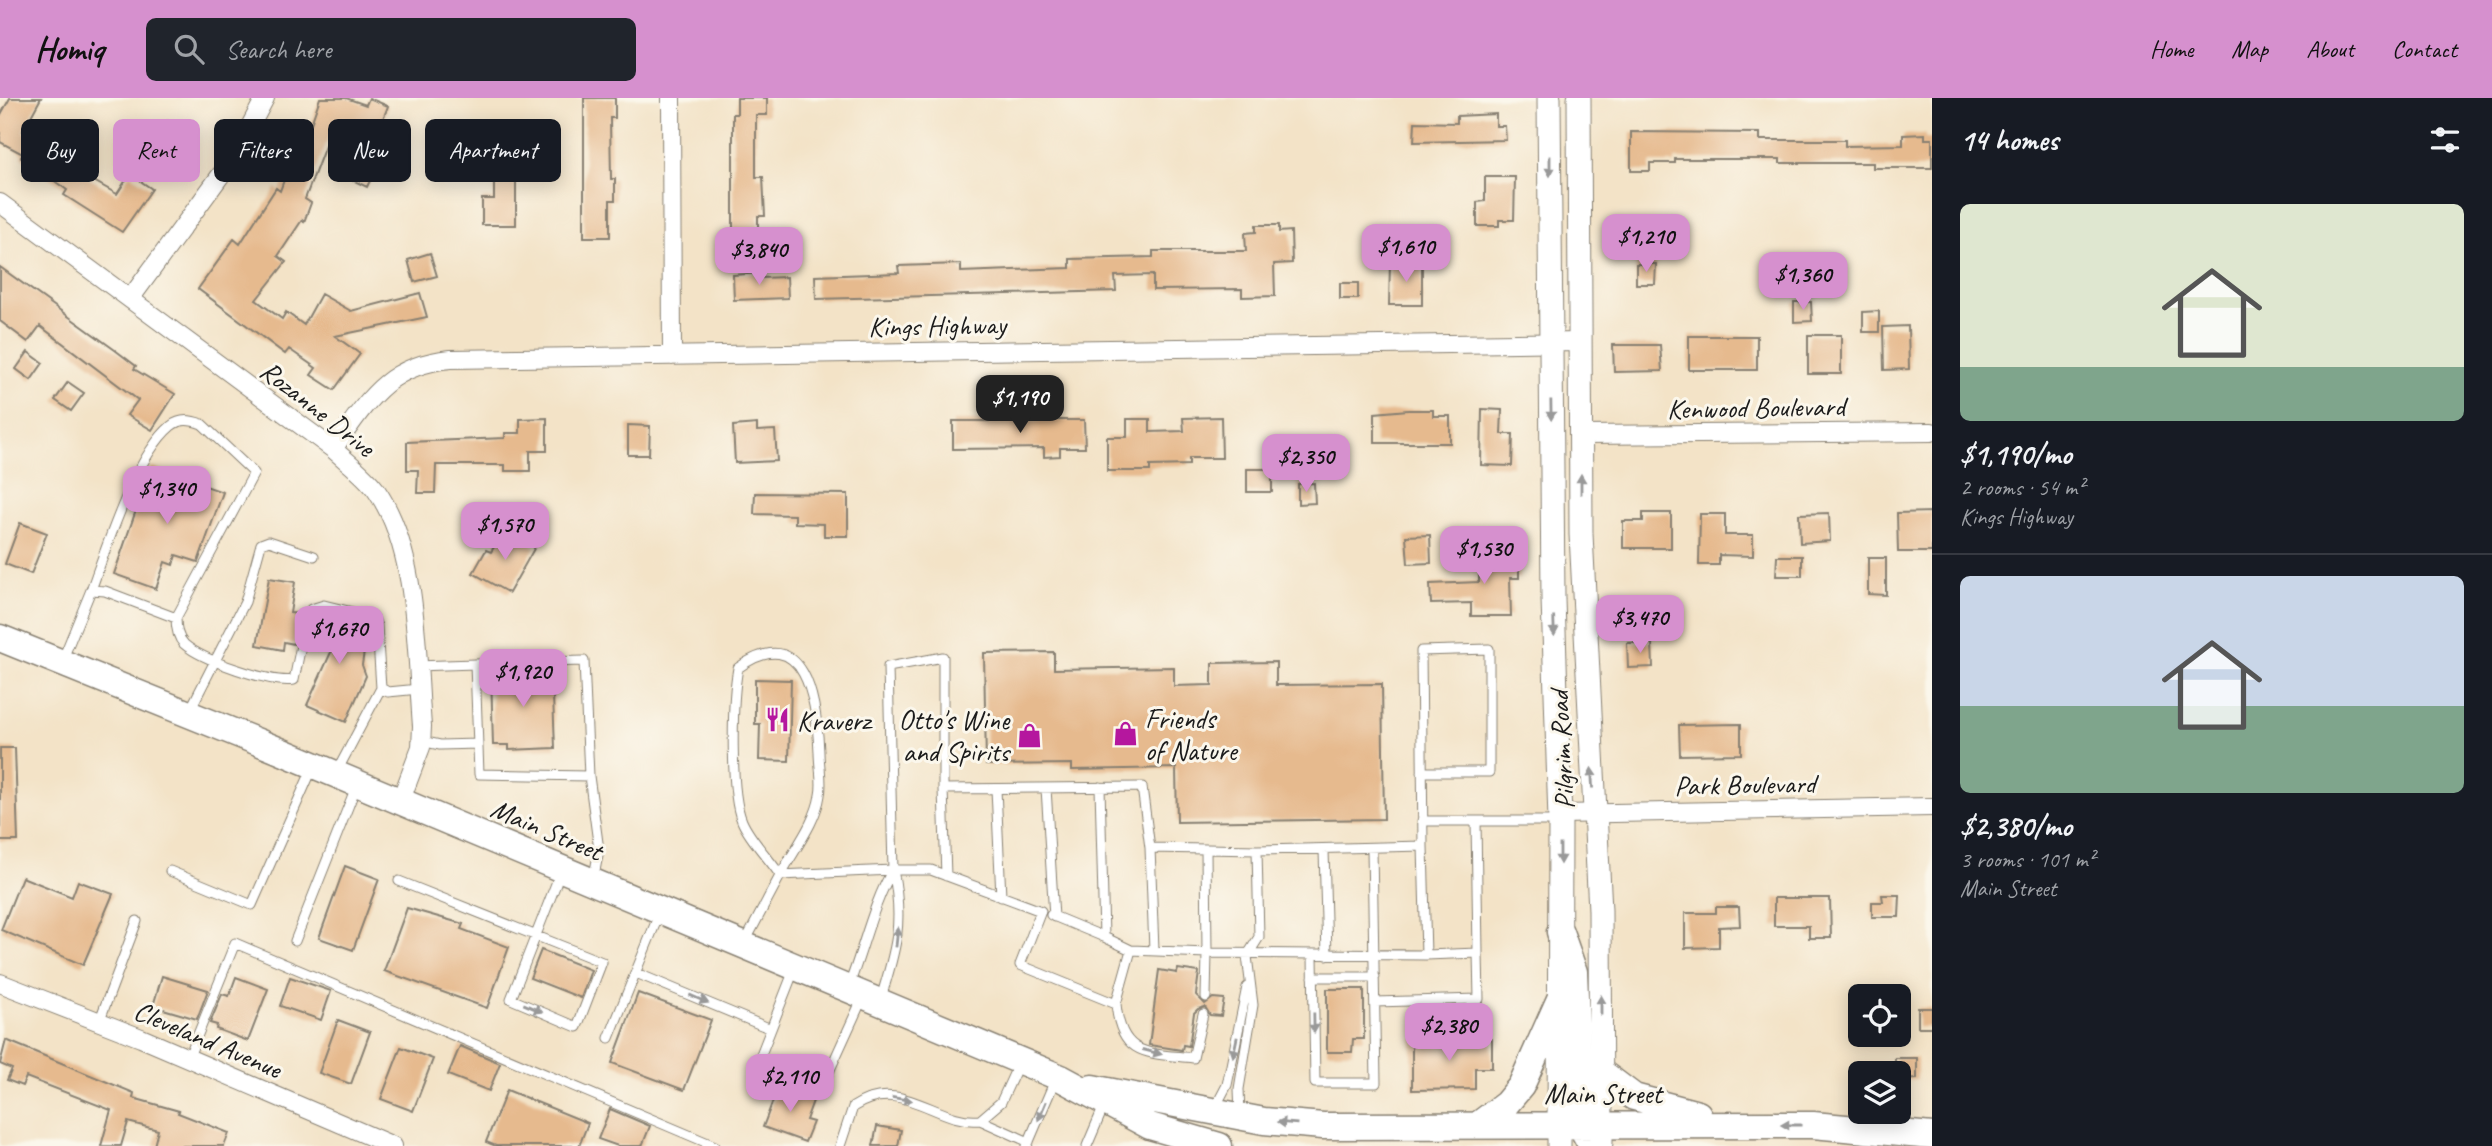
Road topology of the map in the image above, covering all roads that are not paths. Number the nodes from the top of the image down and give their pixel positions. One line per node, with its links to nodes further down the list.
1 (265, 98): 6 (street)
2 (671, 98): 9 (street)
3 (1549, 98): 7 (street, Pilgrim Road, one-way to 7)
4 (1579, 98): 8 (street, Pilgrim Road)
5 (0, 203): 6 (street, Rozanne Drive)
6 (130, 299): 12 (street, Rozanne Drive)
7 (1550, 342): 8 (street, Kings Highway); 9 (street, Kings Highway); 13 (street, Pilgrim Road, one-way to 13)
8 (1581, 342): 11 (street, Pilgrim Road)
9 (672, 356): 12 (street, Kings Highway)
10 (1932, 432): 11 (street, Kenwood Boulevard)
11 (1581, 435): 14 (street, Pilgrim Road, one-way to 11)
12 (333, 449): 22 (street, Rozanne Drive)
13 (1552, 534): 14 (street); 38 (street, Pilgrim Road, one-way to 38)
14 (1581, 534): 37 (street, Pilgrim Road, one-way to 14)
15 (314, 556): 20 (lane)
16 (91, 590): 17 (lane); 17 (lane); 19 (lane)
17 (176, 618): 20 (lane)
18 (0, 638): 19 (main road, Main Street)
19 (61, 661): 25 (main road, Main Street)
20 (216, 661): 23 (lane); 25 (lane)
21 (475, 664): 22 (lane); 27 (lane); 30 (lane)
22 (416, 666): 24 (street, Rozanne Drive)
23 (381, 688): 24 (lane); 29 (lane)
24 (419, 689): 26 (street, Rozanne Drive)
25 (188, 713): 29 (main road, Main Street)
26 (421, 740): 27 (lane); 35 (street, Rozanne Drive)
27 (478, 744): 30 (lane)
28 (1422, 772): 28 (lane); 39 (lane)
29 (336, 775): 35 (main road, Main Street); 48 (lane); 62 (lane)
30 (589, 776): 53 (lane)
31 (1100, 787): 32 (lane); 42 (lane); 61 (lane)
32 (1046, 788): 34 (lane); 57 (lane)
33 (943, 789): 34 (lane); 49 (lane); 51 (lane)
34 (996, 789): 54 (lane)
35 (400, 802): 47 (main road, Main Street)
36 (1932, 807): 37 (street, Park Boulevard)
37 (1594, 814): 38 (street, Park Boulevard); 90 (street, Pilgrim Road, one-way to 37)
38 (1560, 818): 40 (lane); 59 (street, Pilgrim Road, one-way to 59)
39 (1422, 821): 40 (lane); 41 (lane)
40 (1476, 821): 67 (lane)
41 (1423, 846): 43 (lane); 71 (lane)
42 (1150, 848): 44 (lane); 65 (lane)
43 (1372, 848): 46 (lane); 70 (lane)
44 (1206, 849): 45 (lane); 66 (lane)
45 (1257, 850): 46 (lane); 72 (lane)
46 (1324, 850): 69 (lane)
47 (562, 869): 53 (main road, Main Street); 60 (lane)
48 (170, 870)
49 (893, 870): 50 (lane); 51 (lane); 79 (lane); 79 (lane, one-way to 49)
50 (780, 875): 50 (lane); 63 (lane)
51 (946, 876): 54 (lane)
52 (399, 881): 60 (lane)
53 (593, 882): 55 (main road, Main Street)
54 (1002, 897): 56 (lane)
55 (661, 911): 63 (main road, Main Street); 74 (lane)
56 (1041, 911): 57 (lane); 83 (lane)
57 (1054, 917): 61 (lane)
58 (137, 921): 85 (lane)
59 (1560, 932): 81 (street, Pilgrim Road); 97 (main road)
60 (535, 934): 60 (lane, one-way to 60)
61 (1104, 937): 64 (lane)
62 (295, 941)
63 (744, 945): 73 (main road, Main Street)
64 (1131, 950): 65 (lane); 83 (lane)
65 (1154, 950): 66 (lane)
66 (1207, 953): 72 (lane); 80 (lane)
67 (1478, 953): 71 (lane); 82 (lane)
68 (1313, 955): 69 (lane); 72 (lane); 75 (lane)
69 (1327, 955): 70 (lane)
70 (1375, 955): 71 (lane); 76 (lane)
71 (1426, 955)
72 (1247, 956): 77 (lane)
73 (795, 967): 79 (main road, Main Street); 86 (lane)
74 (636, 973): 86 (lane, one-way to 86); 87 (lane)
75 (1313, 977): 76 (lane); 82 (lane, one-way to 82)
76 (1375, 977): 82 (lane)
77 (1248, 982): 93 (lane, one-way to 93); 93 (lane)
78 (0, 984): 85 (street, Cleveland Avenue)
79 (863, 995): 86 (lane); 89 (main road, Main Street)
80 (1206, 997)
81 (1560, 999): 95 (main road); 97 (street, Pilgrim Road)
82 (1375, 1002)
83 (1116, 1004): 84 (lane, one-way to 84)
84 (1203, 1014)
85 (99, 1022): 88 (street, Cleveland Avenue)
86 (771, 1029)
87 (609, 1038)
88 (188, 1059): 99 (lane); 101 (street, Cleveland Avenue)
89 (1020, 1061): 91 (main road, Main Street); 94 (lane)
90 (1602, 1073): 96 (main road); 97 (street, Pilgrim Road)
91 (1062, 1079): 92 (main road, Main Street); 100 (lane, one-way to 100)
92 (1108, 1098): 93 (main road, Main Street); 104 (lane); 105 (main road, Main Street)
93 (1229, 1114): 95 (main road, Main Street, one-way to 93); 106 (main road)
94 (980, 1120): 100 (lane); 103 (lane, one-way to 94)
95 (1478, 1125): 97 (main road, Main Street)
96 (1744, 1125): 97 (main road, Main Street); 98 (main road, Main Street, one-way to 96)
97 (1582, 1135)
98 (1932, 1136)
99 (703, 1144): 102 (lane)
100 (1028, 1144)
101 (393, 1146)
102 (715, 1146)
103 (840, 1146)
104 (1087, 1146)
105 (1219, 1146)
106 (1230, 1146)

